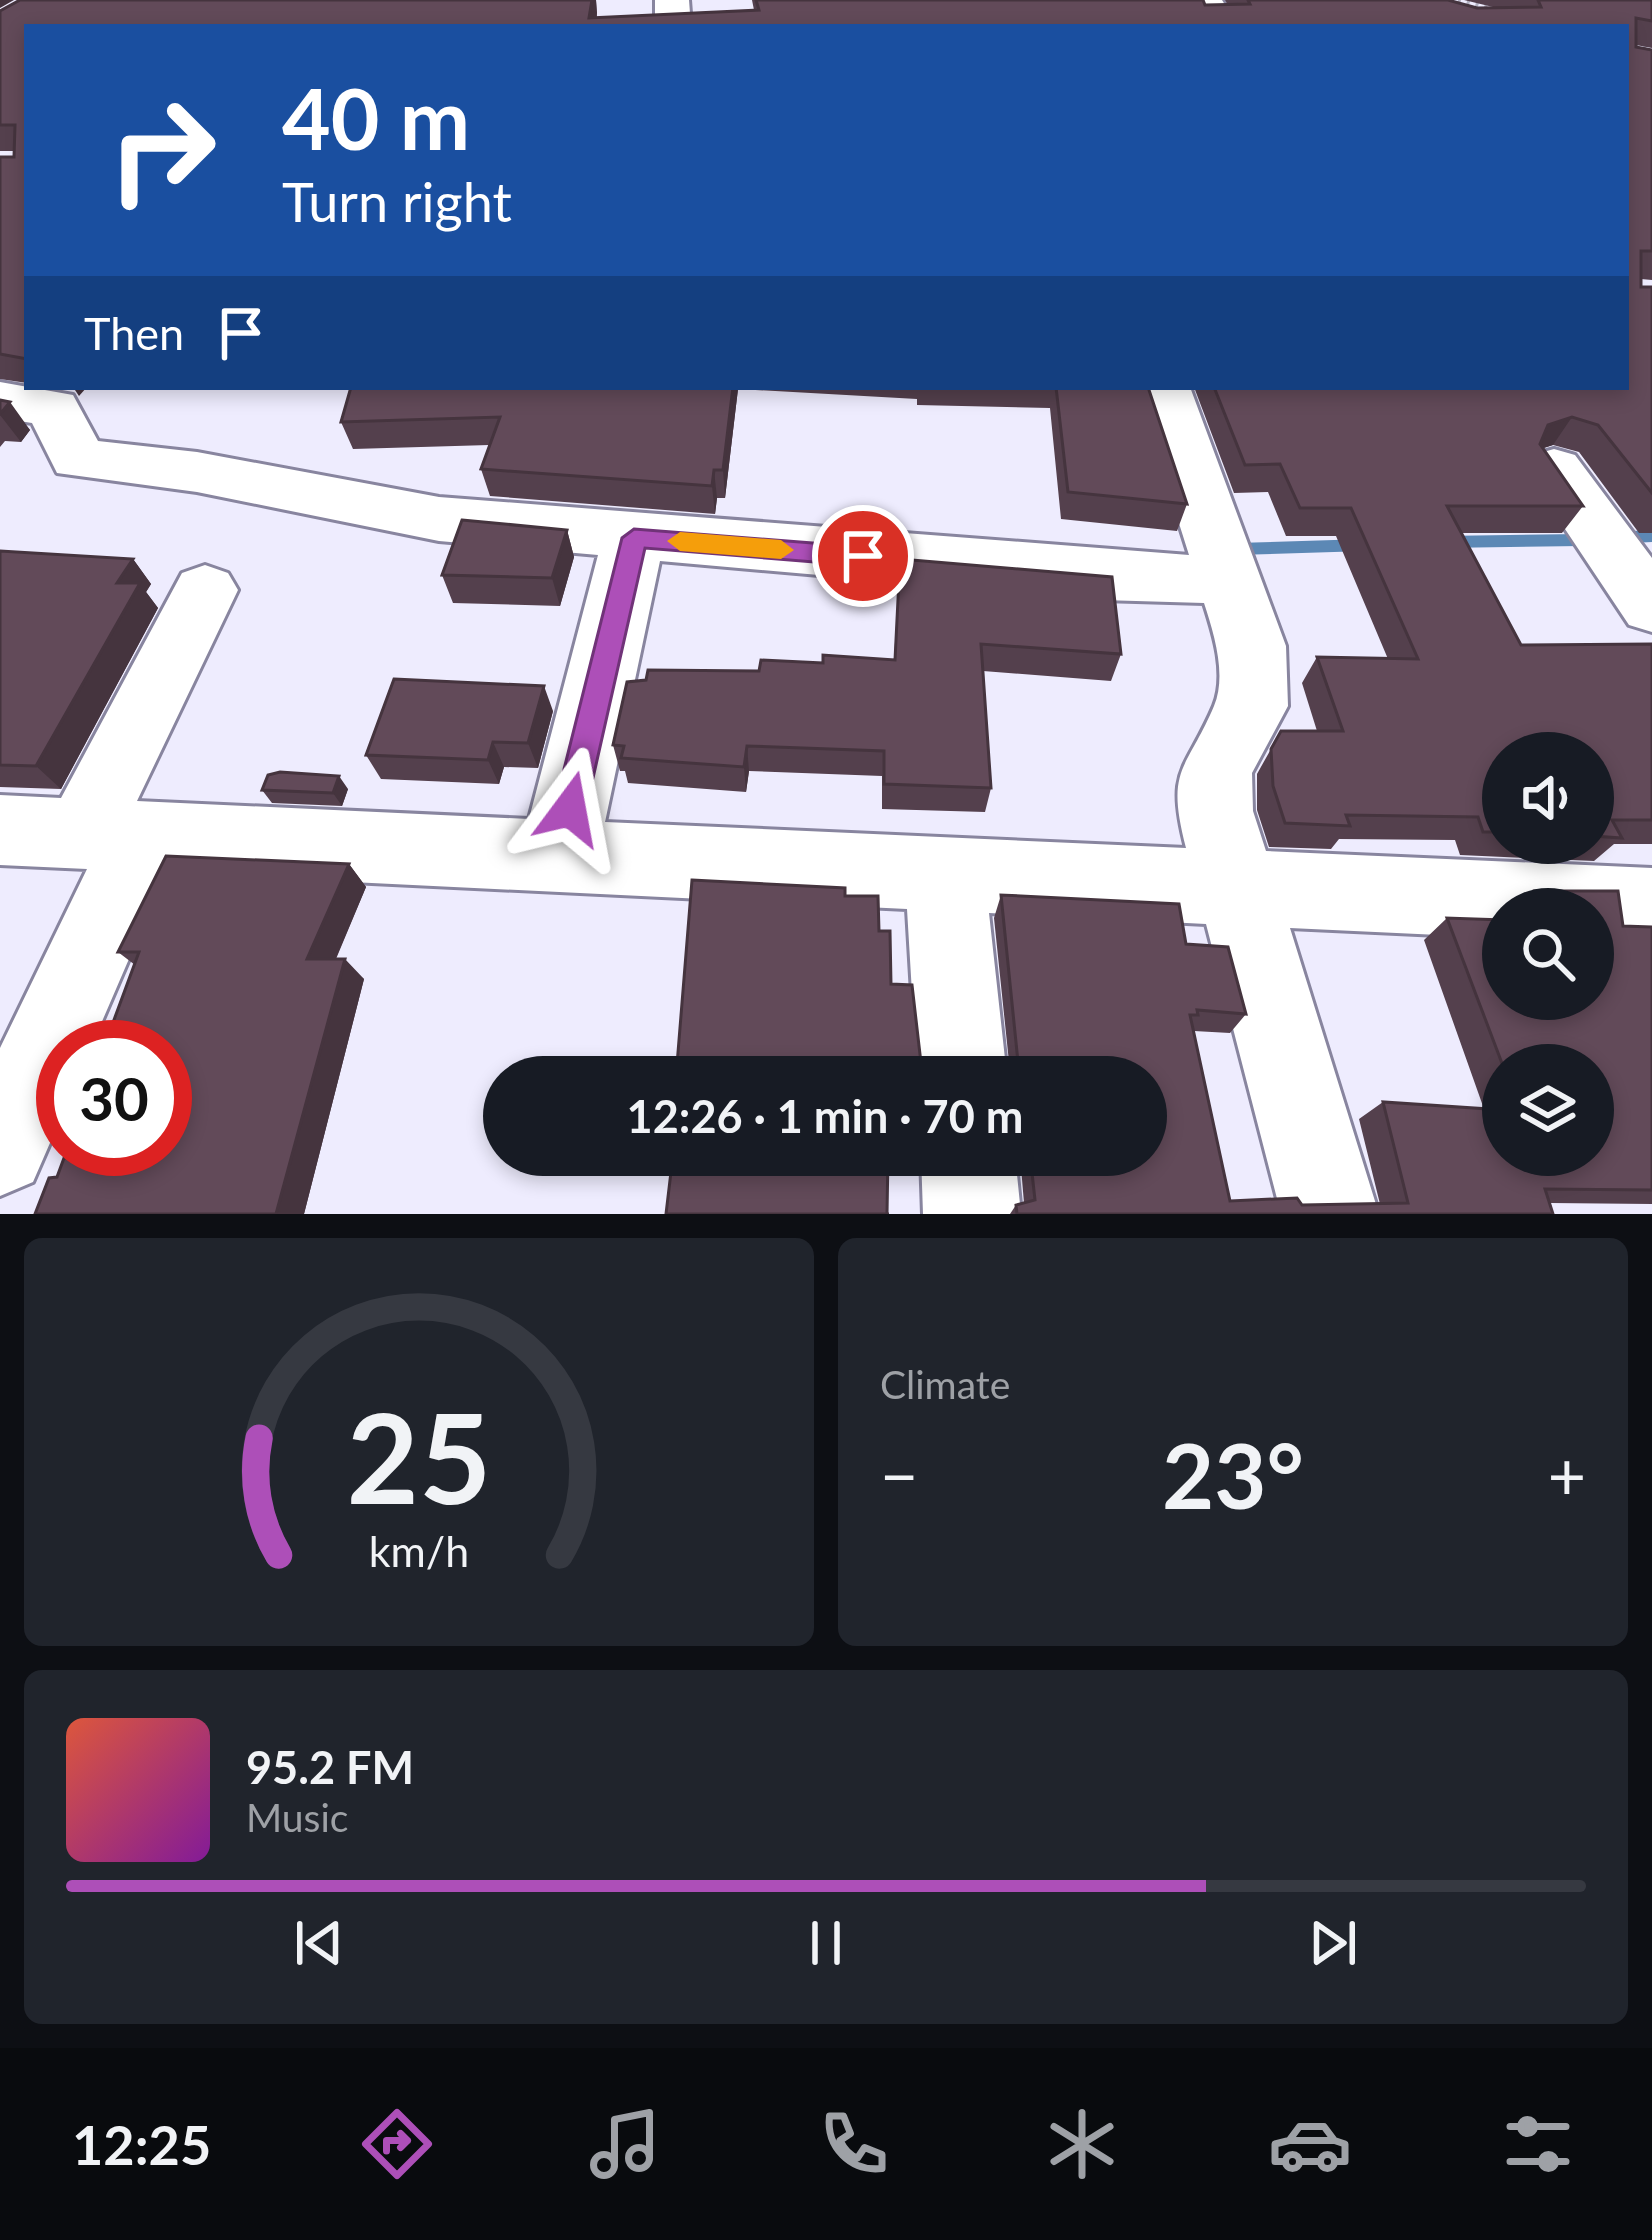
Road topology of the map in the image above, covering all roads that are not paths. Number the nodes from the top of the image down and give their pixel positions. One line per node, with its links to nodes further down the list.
1 (1164, 390): 5 (street)
2 (0, 400): 4 (street)
3 (1554, 469): 7 (street)
4 (634, 538): 5 (street); 10 (street)
5 (1227, 580): 12 (street)
6 (205, 590): 9 (street)
7 (1652, 607)
8 (0, 830): 9 (street)
9 (113, 834): 10 (street); 15 (street)
10 (559, 854): 11 (street)
11 (945, 872): 12 (street); 14 (street)
12 (1234, 885): 13 (street); 18 (street)
13 (1650, 911)
14 (960, 1056)
15 (0, 1149)
16 (969, 1176): 17 (street)
17 (972, 1214)
18 (1330, 1214)

